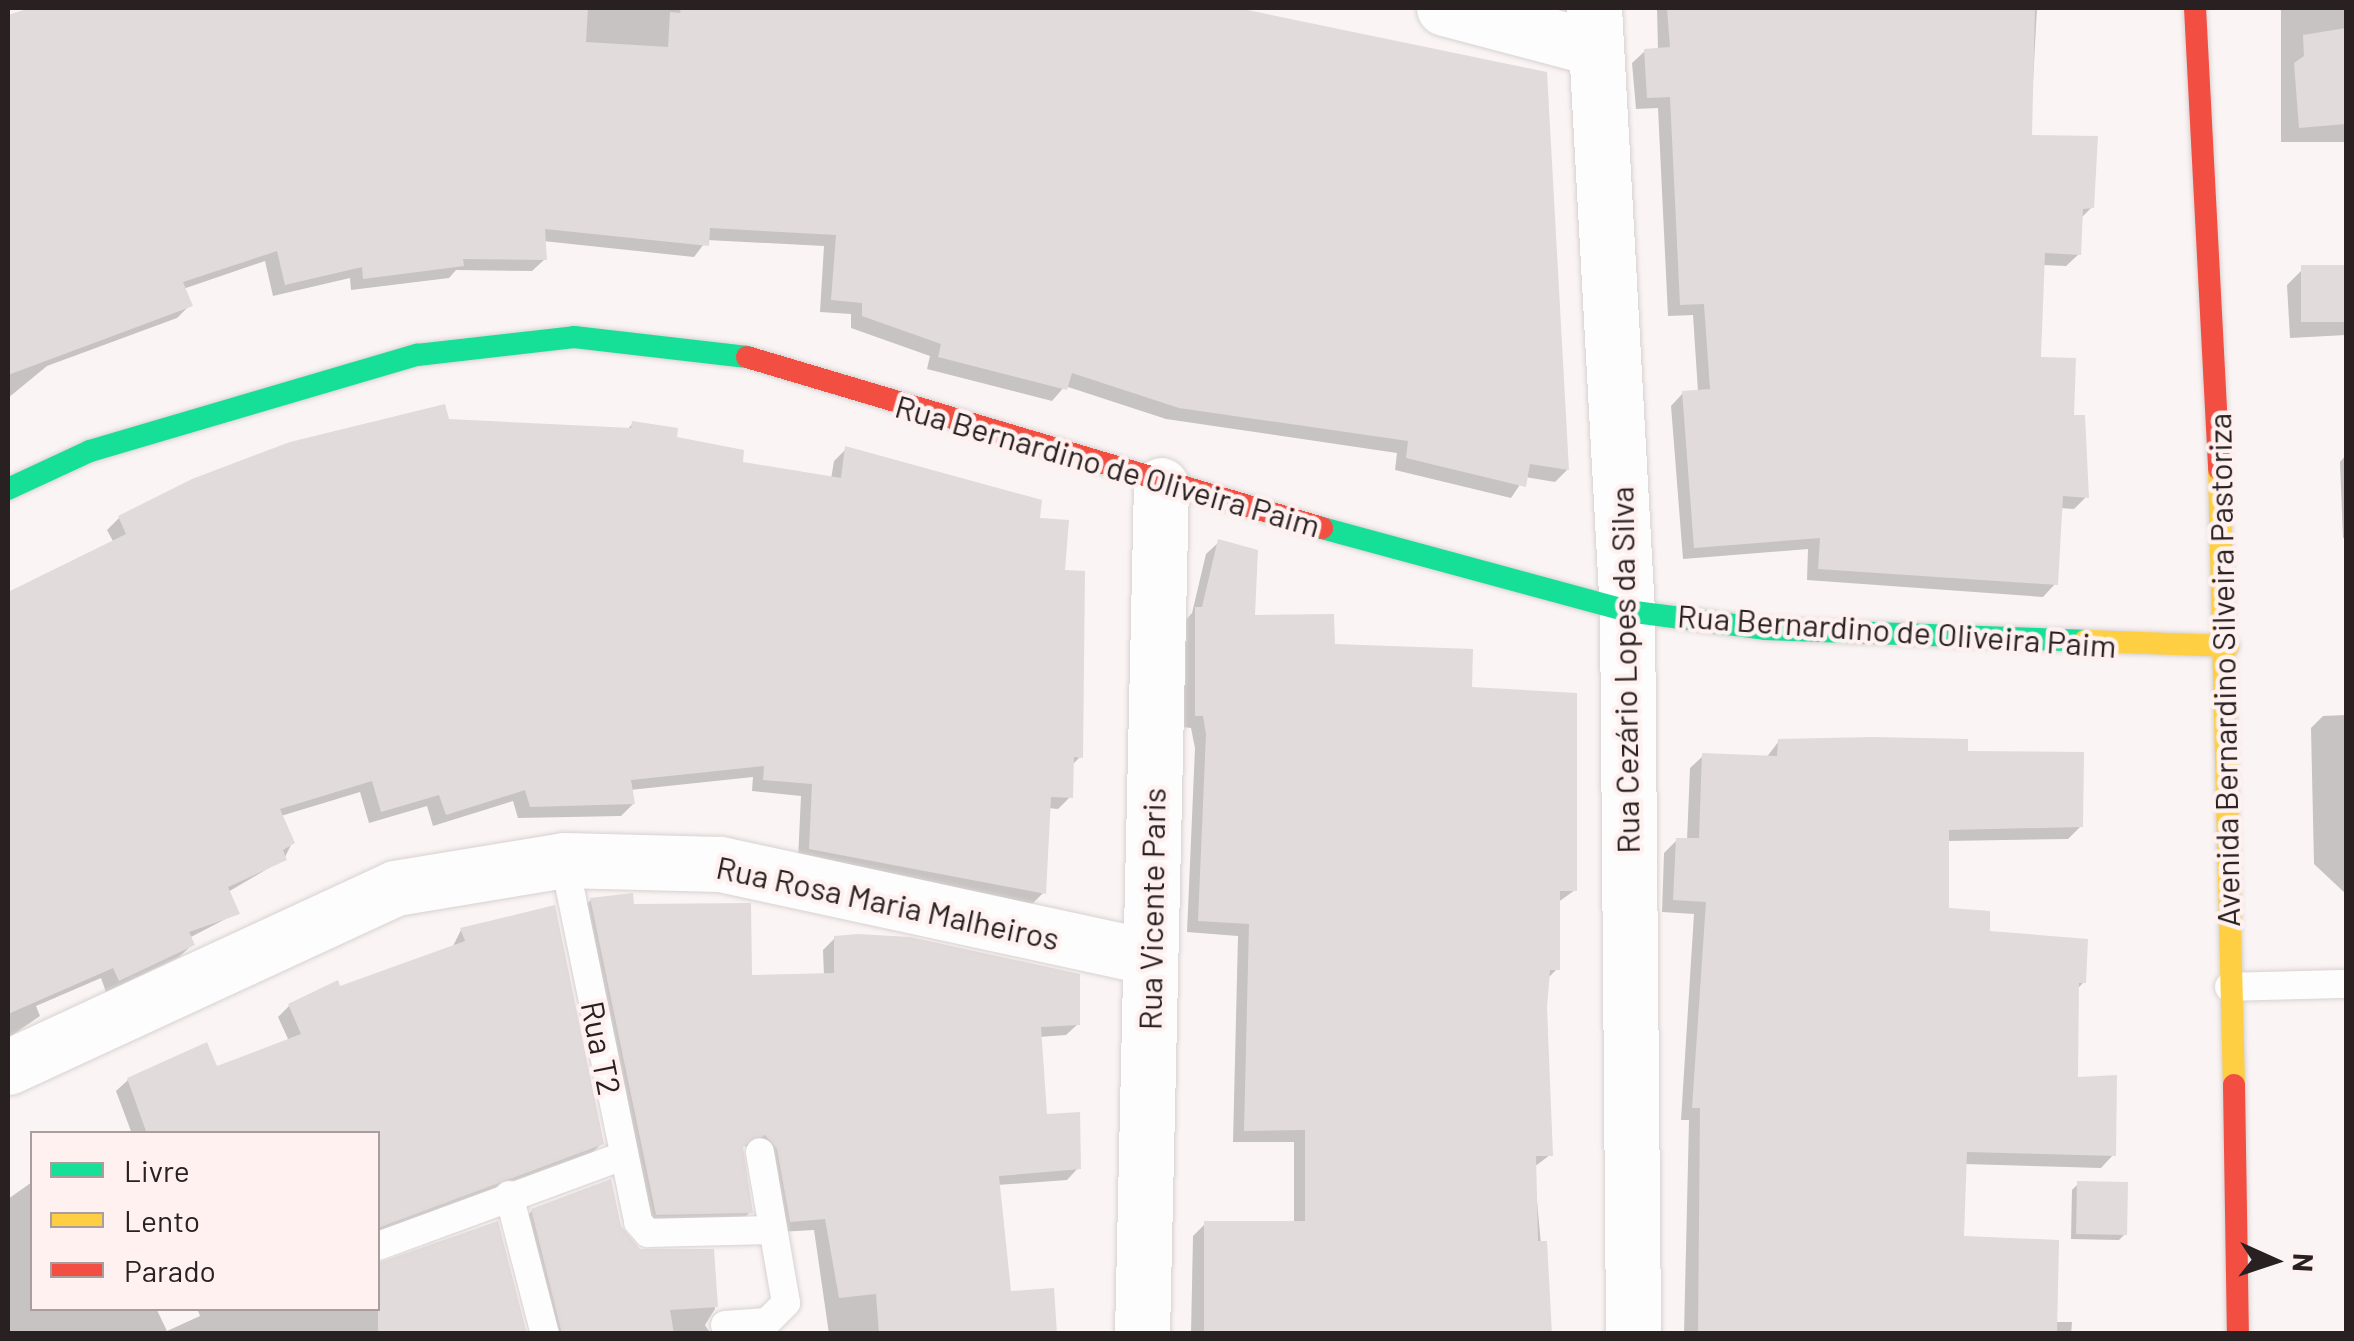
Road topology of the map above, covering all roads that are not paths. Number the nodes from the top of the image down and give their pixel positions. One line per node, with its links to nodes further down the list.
1 (1444, 8): 3 (street)
2 (2195, 8): 7 (street, Avenida Bernardino Silveira Pastoriza)
3 (1594, 28): 6 (street, Rua Cezário Lopes da Silva)
4 (1161, 485): 5 (street, Rua Bernardino de Oliveira Paim); 6 (street, Rua Bernardino de Oliveira Paim); 9 (street, Rua Vicente Paris)
5 (8, 489)
6 (1627, 611): 7 (street, Rua Bernardino de Oliveira Paim); 21 (street, Rua Cezário Lopes da Silva)
7 (2228, 646): 11 (street, Avenida Bernardino Silveira Pastoriza)
8 (564, 860): 9 (street, Rua Rosa Maria Malheiros); 12 (street, Rua Rosa Maria Malheiros); 14 (lane, Rua T2)
9 (1149, 958): 20 (street, Rua Vicente Paris)
10 (2346, 984): 11 (lane)
11 (2230, 987): 22 (street, Avenida Bernardino Silveira Pastoriza)
12 (8, 1067)
13 (760, 1152): 16 (lane)
14 (623, 1156): 15 (lane); 16 (lane, Rua T2)
15 (509, 1195): 17 (lane); 19 (lane)
16 (769, 1230): 18 (lane)
17 (380, 1245)
18 (725, 1325)
19 (545, 1334)
20 (1142, 1334)
21 (1633, 1334)
22 (2238, 1334)

